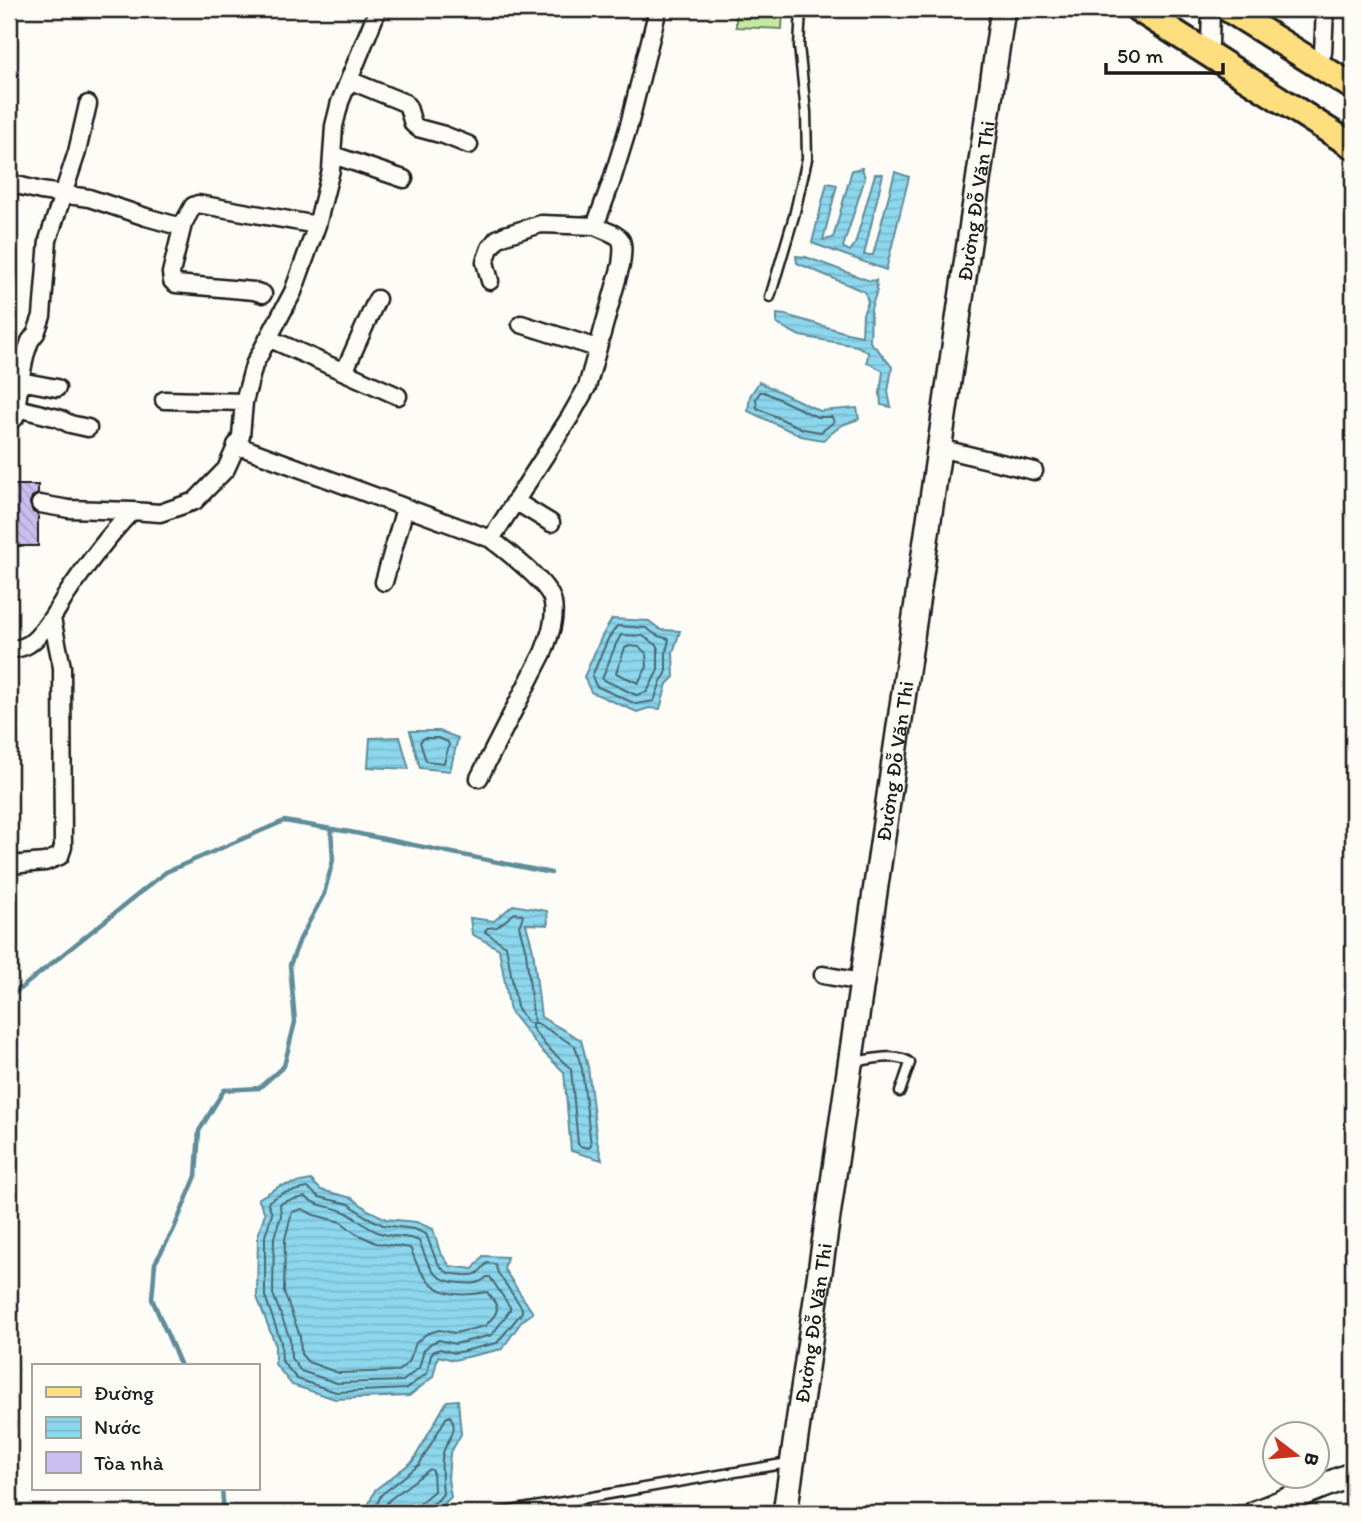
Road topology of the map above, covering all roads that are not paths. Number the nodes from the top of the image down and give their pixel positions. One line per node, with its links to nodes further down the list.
1 (377, 9): 11 (street)
2 (658, 9): 22 (street)
3 (801, 9): 25 (lane)
4 (1003, 9): 38 (street, Đường Đỗ Văn Thi)
5 (1138, 9): 15 (main road)
6 (1211, 9): 9 (street)
7 (1228, 9): 12 (main road)
8 (1325, 9): 10 (street)
9 (1210, 44)
10 (1323, 52)
11 (349, 80): 14 (street); 16 (street)
12 (1353, 87)
13 (88, 104): 19 (street)
14 (468, 145)
15 (1353, 146)
16 (332, 155): 17 (street); 21 (street)
17 (404, 179)
18 (9, 183): 19 (street)
19 (63, 193): 20 (street); 31 (street)
20 (183, 224): 21 (street); 24 (street)
21 (317, 225): 28 (street)
22 (595, 226): 23 (street); 29 (street)
23 (490, 281)
24 (263, 294)
25 (770, 297)
26 (377, 299): 30 (street)
27 (521, 324): 29 (street)
28 (268, 338): 30 (street); 35 (street)
29 (597, 348): 40 (street)
30 (344, 372): 33 (street)
31 (20, 381): 32 (street); 36 (street)
32 (57, 388)
33 (398, 396)
34 (164, 400): 35 (street)
35 (244, 402): 37 (street)
36 (88, 428)
37 (236, 445): 42 (street); 43 (street)
38 (939, 448): 39 (street); 52 (street, Đường Đỗ Văn Thi)
39 (1034, 471)
40 (515, 501): 44 (street); 45 (street)
41 (40, 505): 43 (street)
42 (405, 508): 45 (street); 46 (street)
43 (132, 512): 47 (street)
44 (551, 523)
45 (491, 539): 49 (street)
46 (384, 582)
47 (52, 619): 48 (street); 50 (street)
48 (9, 650)
49 (478, 778)
50 (9, 865)
51 (822, 975): 52 (street)
52 (861, 982): 53 (street, Đường Đỗ Văn Thi)
53 (850, 1063): 54 (lane); 55 (street, Đường Đỗ Văn Thi)
54 (900, 1092)
55 (791, 1463): 57 (lane); 58 (street, Đường Đỗ Văn Thi)
56 (1353, 1474): 59 (street)
57 (499, 1513)
58 (785, 1513)
59 (1255, 1513)

